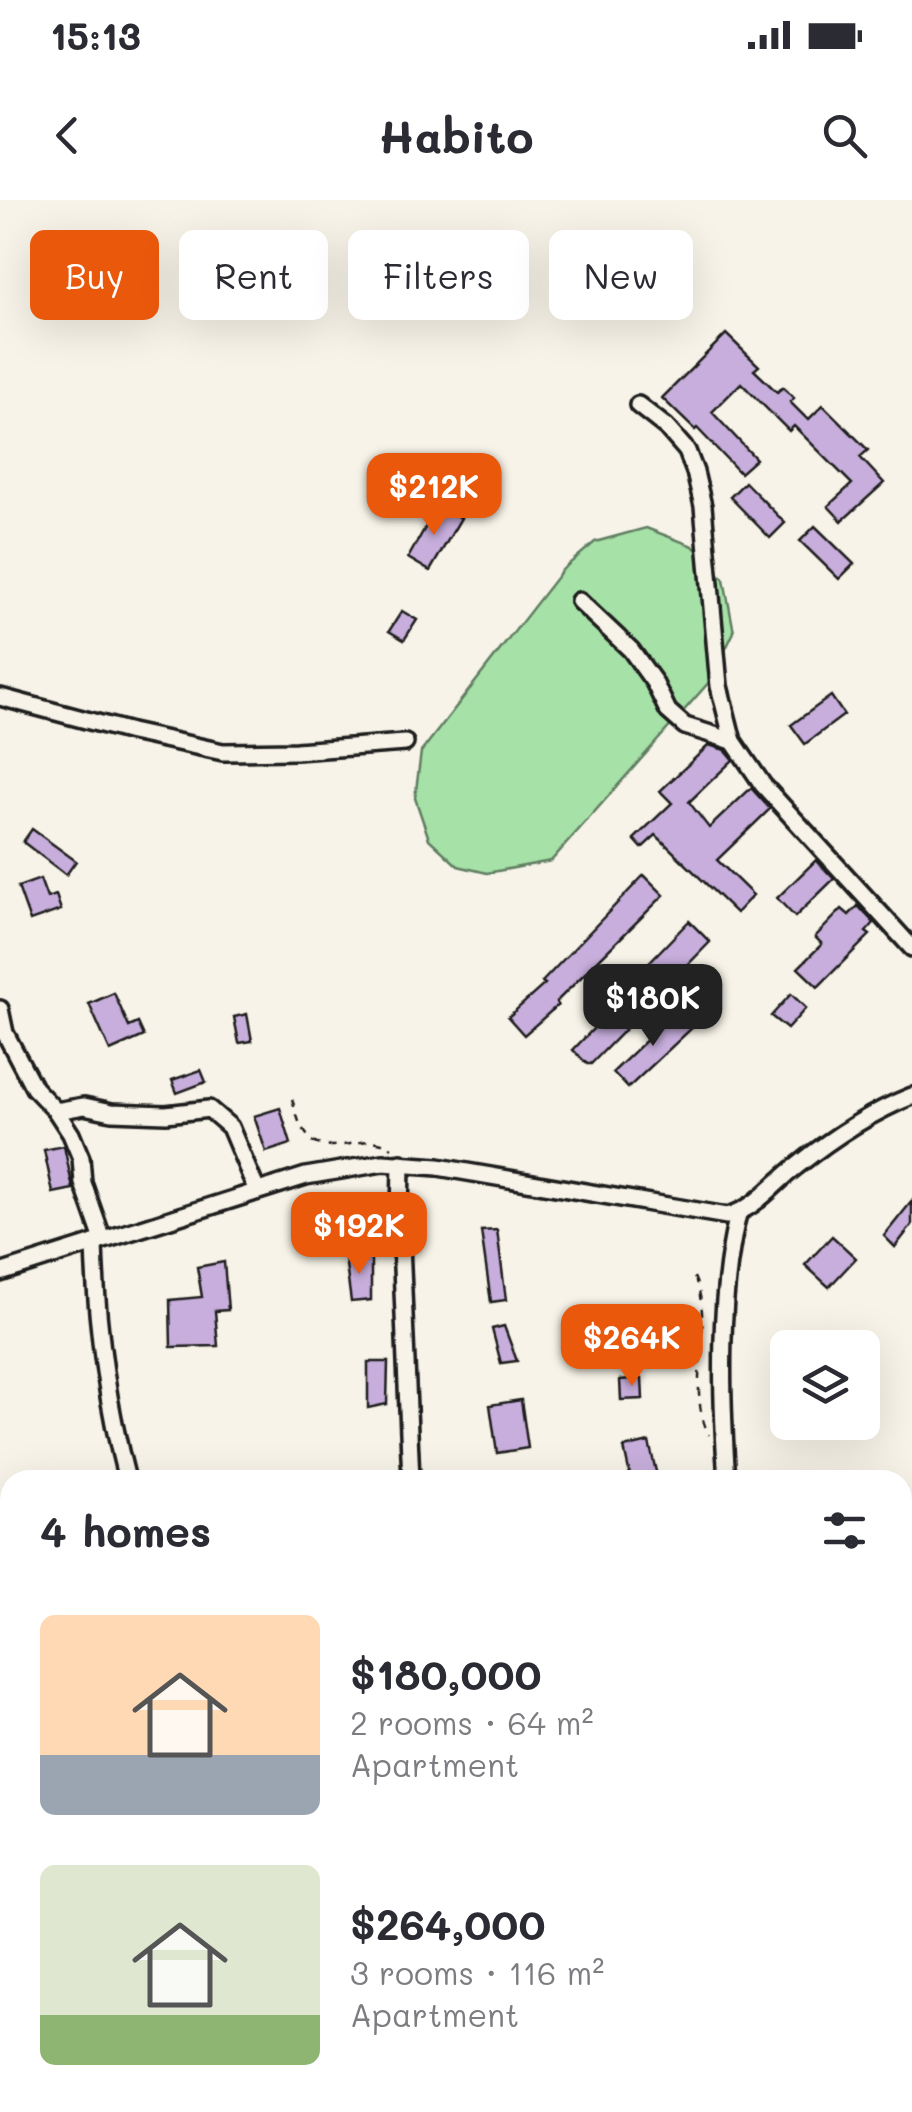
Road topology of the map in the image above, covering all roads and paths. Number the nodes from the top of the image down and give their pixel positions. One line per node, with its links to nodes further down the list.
1 (638, 405): 4 (street)
2 (579, 601): 4 (street)
3 (0, 697): 5 (street)
4 (733, 741): 6 (street)
5 (405, 743)
6 (912, 948)
7 (0, 1009): 11 (street)
8 (912, 1096): 15 (street)
9 (292, 1099): 13 (path)
10 (84, 1106): 11 (street); 12 (street); 14 (street)
11 (56, 1111): 12 (street)
12 (71, 1134): 16 (street)
13 (400, 1163): 14 (street); 15 (street); 21 (street)
14 (257, 1190): 16 (street)
15 (738, 1214): 22 (street)
16 (99, 1241): 17 (street); 20 (street)
17 (0, 1272)
18 (694, 1277): 19 (path)
19 (712, 1439)
20 (125, 1470)
21 (411, 1470)
22 (727, 1470)

